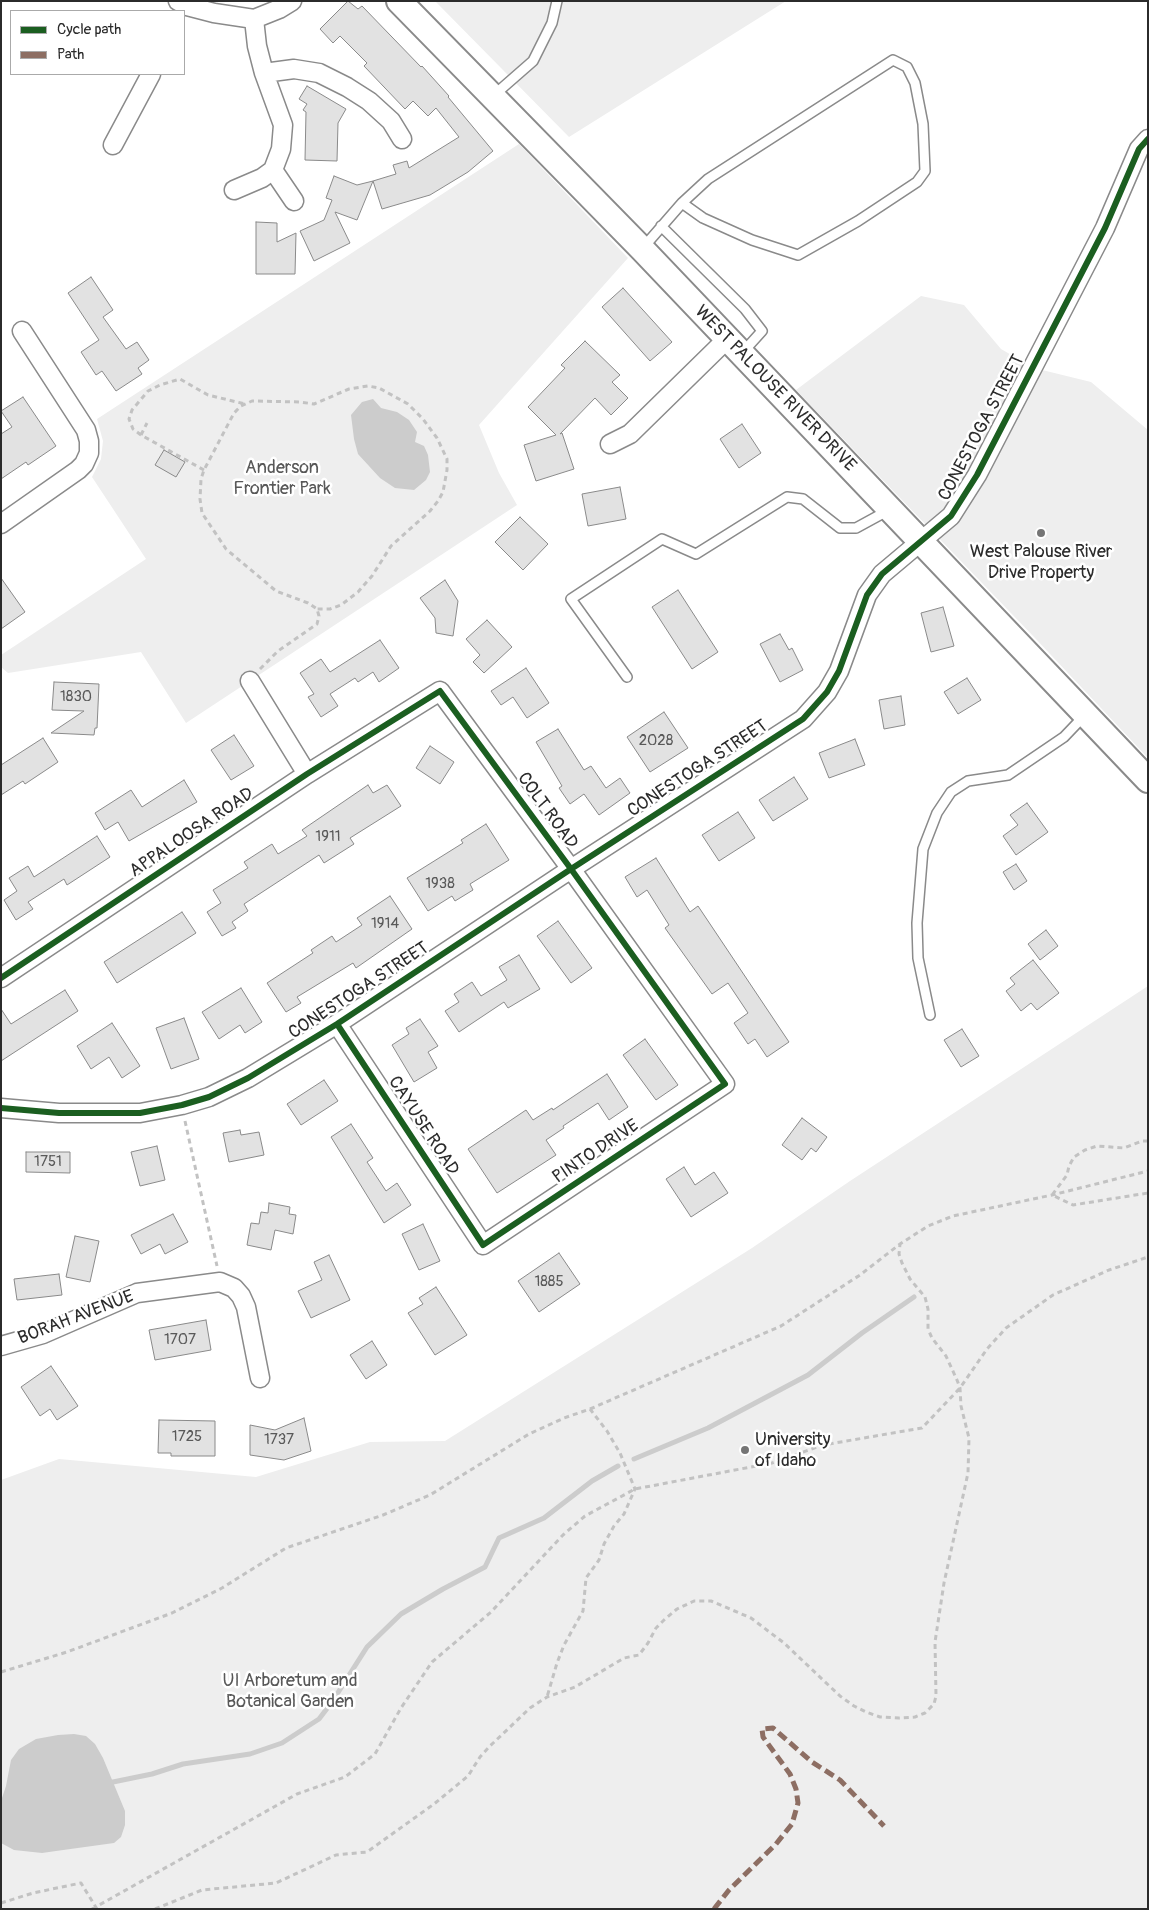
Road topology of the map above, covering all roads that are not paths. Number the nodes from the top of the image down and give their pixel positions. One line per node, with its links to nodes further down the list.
1 (292, 1): 5 (street)
2 (399, 1): 8 (street, WEST PALOUSE RIVER DRIVE)
3 (557, 1): 8 (lane)
4 (183, 7): 5 (street)
5 (254, 20): 6 (street)
6 (264, 73): 10 (street); 12 (street)
7 (150, 75): 11 (street)
8 (492, 96): 17 (street, WEST PALOUSE RIVER DRIVE)
9 (1148, 138): 23 (street, CONESTOGA STREET)
10 (402, 139)
11 (113, 145)
12 (273, 170): 13 (street); 14 (street)
13 (234, 190)
14 (294, 201)
15 (682, 203): 15 (lane); 16 (lane)
16 (661, 226): 17 (lane); 19 (lane)
17 (642, 249): 19 (street, WEST PALOUSE RIVER DRIVE)
18 (22, 331): 22 (street)
19 (734, 346): 20 (street); 21 (street, WEST PALOUSE RIVER DRIVE)
20 (610, 444)
21 (890, 510): 23 (street, WEST PALOUSE RIVER DRIVE); 24 (lane)
22 (1, 524)
23 (921, 543): 26 (street, WEST PALOUSE RIVER DRIVE); 30 (street, CONESTOGA STREET)
24 (627, 677)
25 (250, 681): 28 (street)
26 (1085, 715): 29 (street, WEST PALOUSE RIVER DRIVE); 32 (lane)
27 (401, 716): 28 (street, APPALOOSA ROAD); 30 (street, COLT ROAD)
28 (307, 774): 31 (street, APPALOOSA ROAD)
29 (1148, 780)
30 (571, 869): 33 (street, CONESTOGA STREET); 34 (street, COLT ROAD)
31 (1, 978)
32 (930, 1015)
33 (338, 1024): 35 (street, CONESTOGA STREET); 36 (street, CAYUSE ROAD)
34 (725, 1084): 36 (street, PINTO DRIVE)
35 (1, 1108)
36 (483, 1245)
37 (1, 1346): 38 (street, BORAH AVENUE)
38 (260, 1378)

